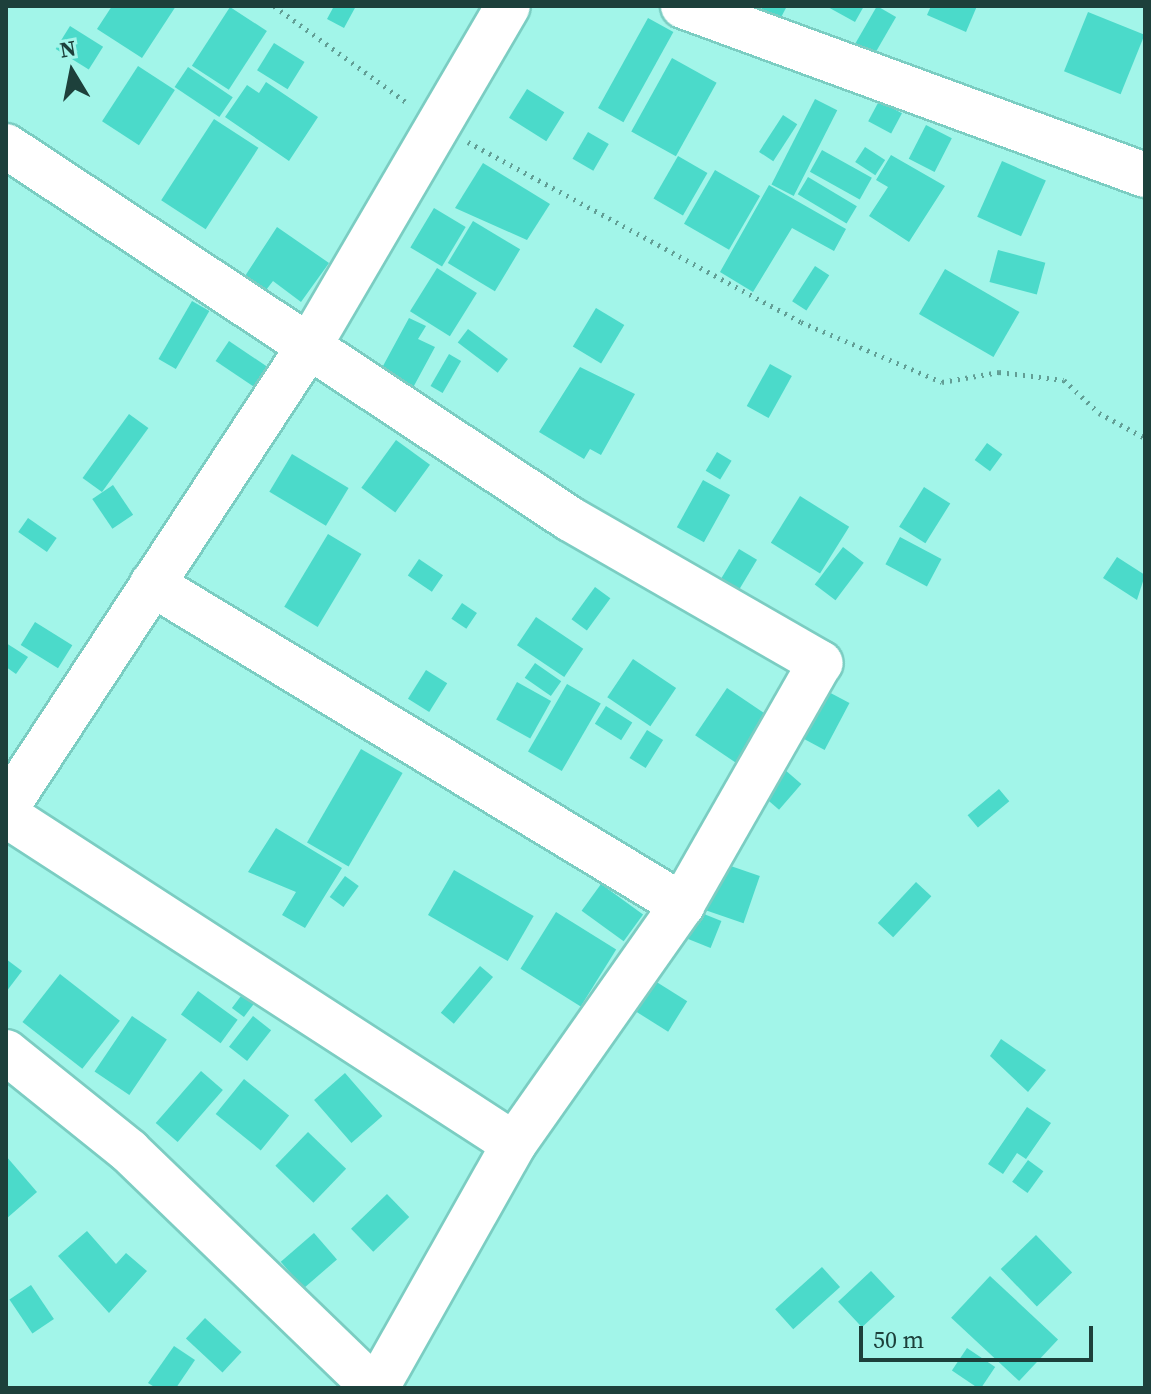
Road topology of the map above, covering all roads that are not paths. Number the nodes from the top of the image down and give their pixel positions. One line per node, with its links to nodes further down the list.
1 (508, 6): 5 (street)
2 (683, 6): 4 (street)
3 (6, 146): 5 (street)
4 (1145, 175)
5 (311, 343): 6 (street); 9 (street)
6 (152, 584): 7 (street); 9 (street)
7 (6, 808)
8 (6, 815): 11 (street)
9 (682, 905): 11 (street)
10 (6, 1052): 12 (street)
11 (514, 1144): 12 (street)
12 (375, 1387)

